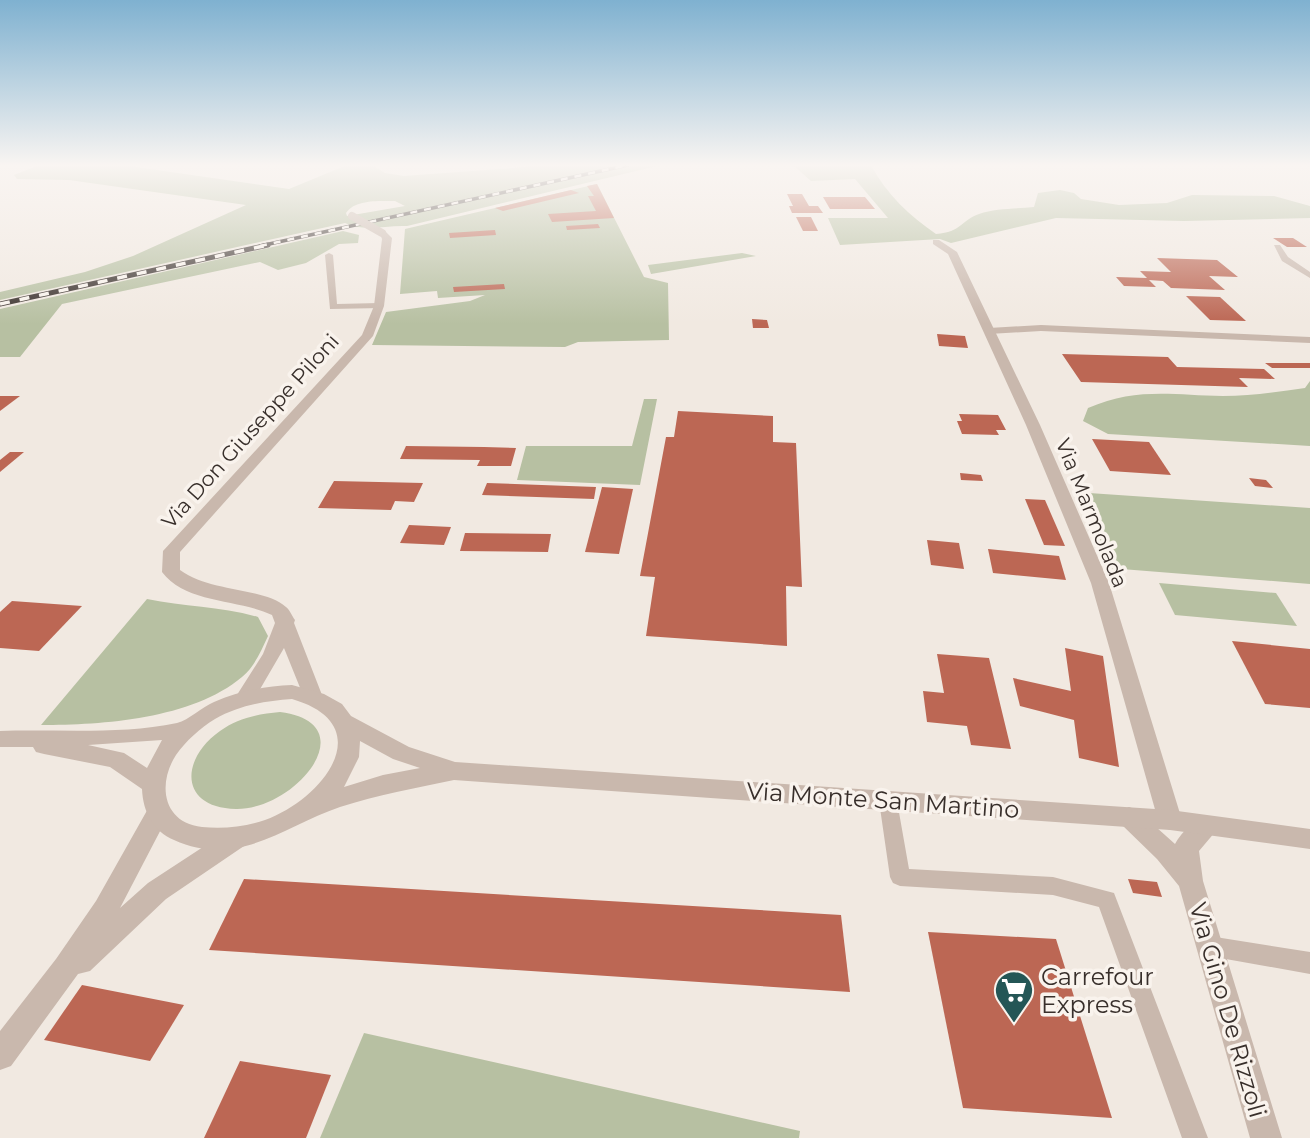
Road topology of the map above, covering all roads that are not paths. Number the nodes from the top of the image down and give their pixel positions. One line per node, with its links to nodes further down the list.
1 (356, 218): 6 (street, Via Don Giuseppe Piloni, bridge)
2 (936, 242): 7 (street, Via Marmolada)
3 (1277, 247): 5 (lane)
4 (329, 255): 6 (lane)
5 (1310, 276)
6 (379, 306): 9 (street, Via Don Giuseppe Piloni)
7 (989, 331): 8 (lane); 21 (street, Via Marmolada)
8 (1310, 340)
9 (286, 620): 10 (street); 11 (street)
10 (312, 695): 11 (street); 12 (street)
11 (245, 698): 13 (street)
12 (347, 723): 15 (street, Via Monte San Martino); 18 (street)
13 (185, 730): 14 (street); 16 (street)
14 (5, 739): 16 (street)
15 (455, 771): 17 (street, Via Monte San Martino); 18 (street, Via Monte San Martino)
16 (152, 784): 19 (street)
17 (888, 801): 20 (street, Via Monte San Martino); 30 (lane)
18 (311, 807): 23 (street)
19 (157, 814): 23 (street); 28 (street)
20 (1129, 817): 21 (street, Via Monte San Martino); 25 (street, Via Gino De Rizzoli)
21 (1170, 820): 22 (street, Via Monte San Martino)
22 (1209, 825): 24 (street, Via Monte San Martino); 25 (street, Via Gino De Rizzoli)
23 (235, 839): 28 (street)
24 (1310, 839)
25 (1190, 881): 26 (street, Via Gino De Rizzoli)
26 (1209, 946): 27 (lane); 31 (street, Via Gino De Rizzoli)
27 (1310, 963)
28 (59, 981): 29 (street)
29 (0, 1055)
30 (1195, 1138)
31 (1266, 1138)

